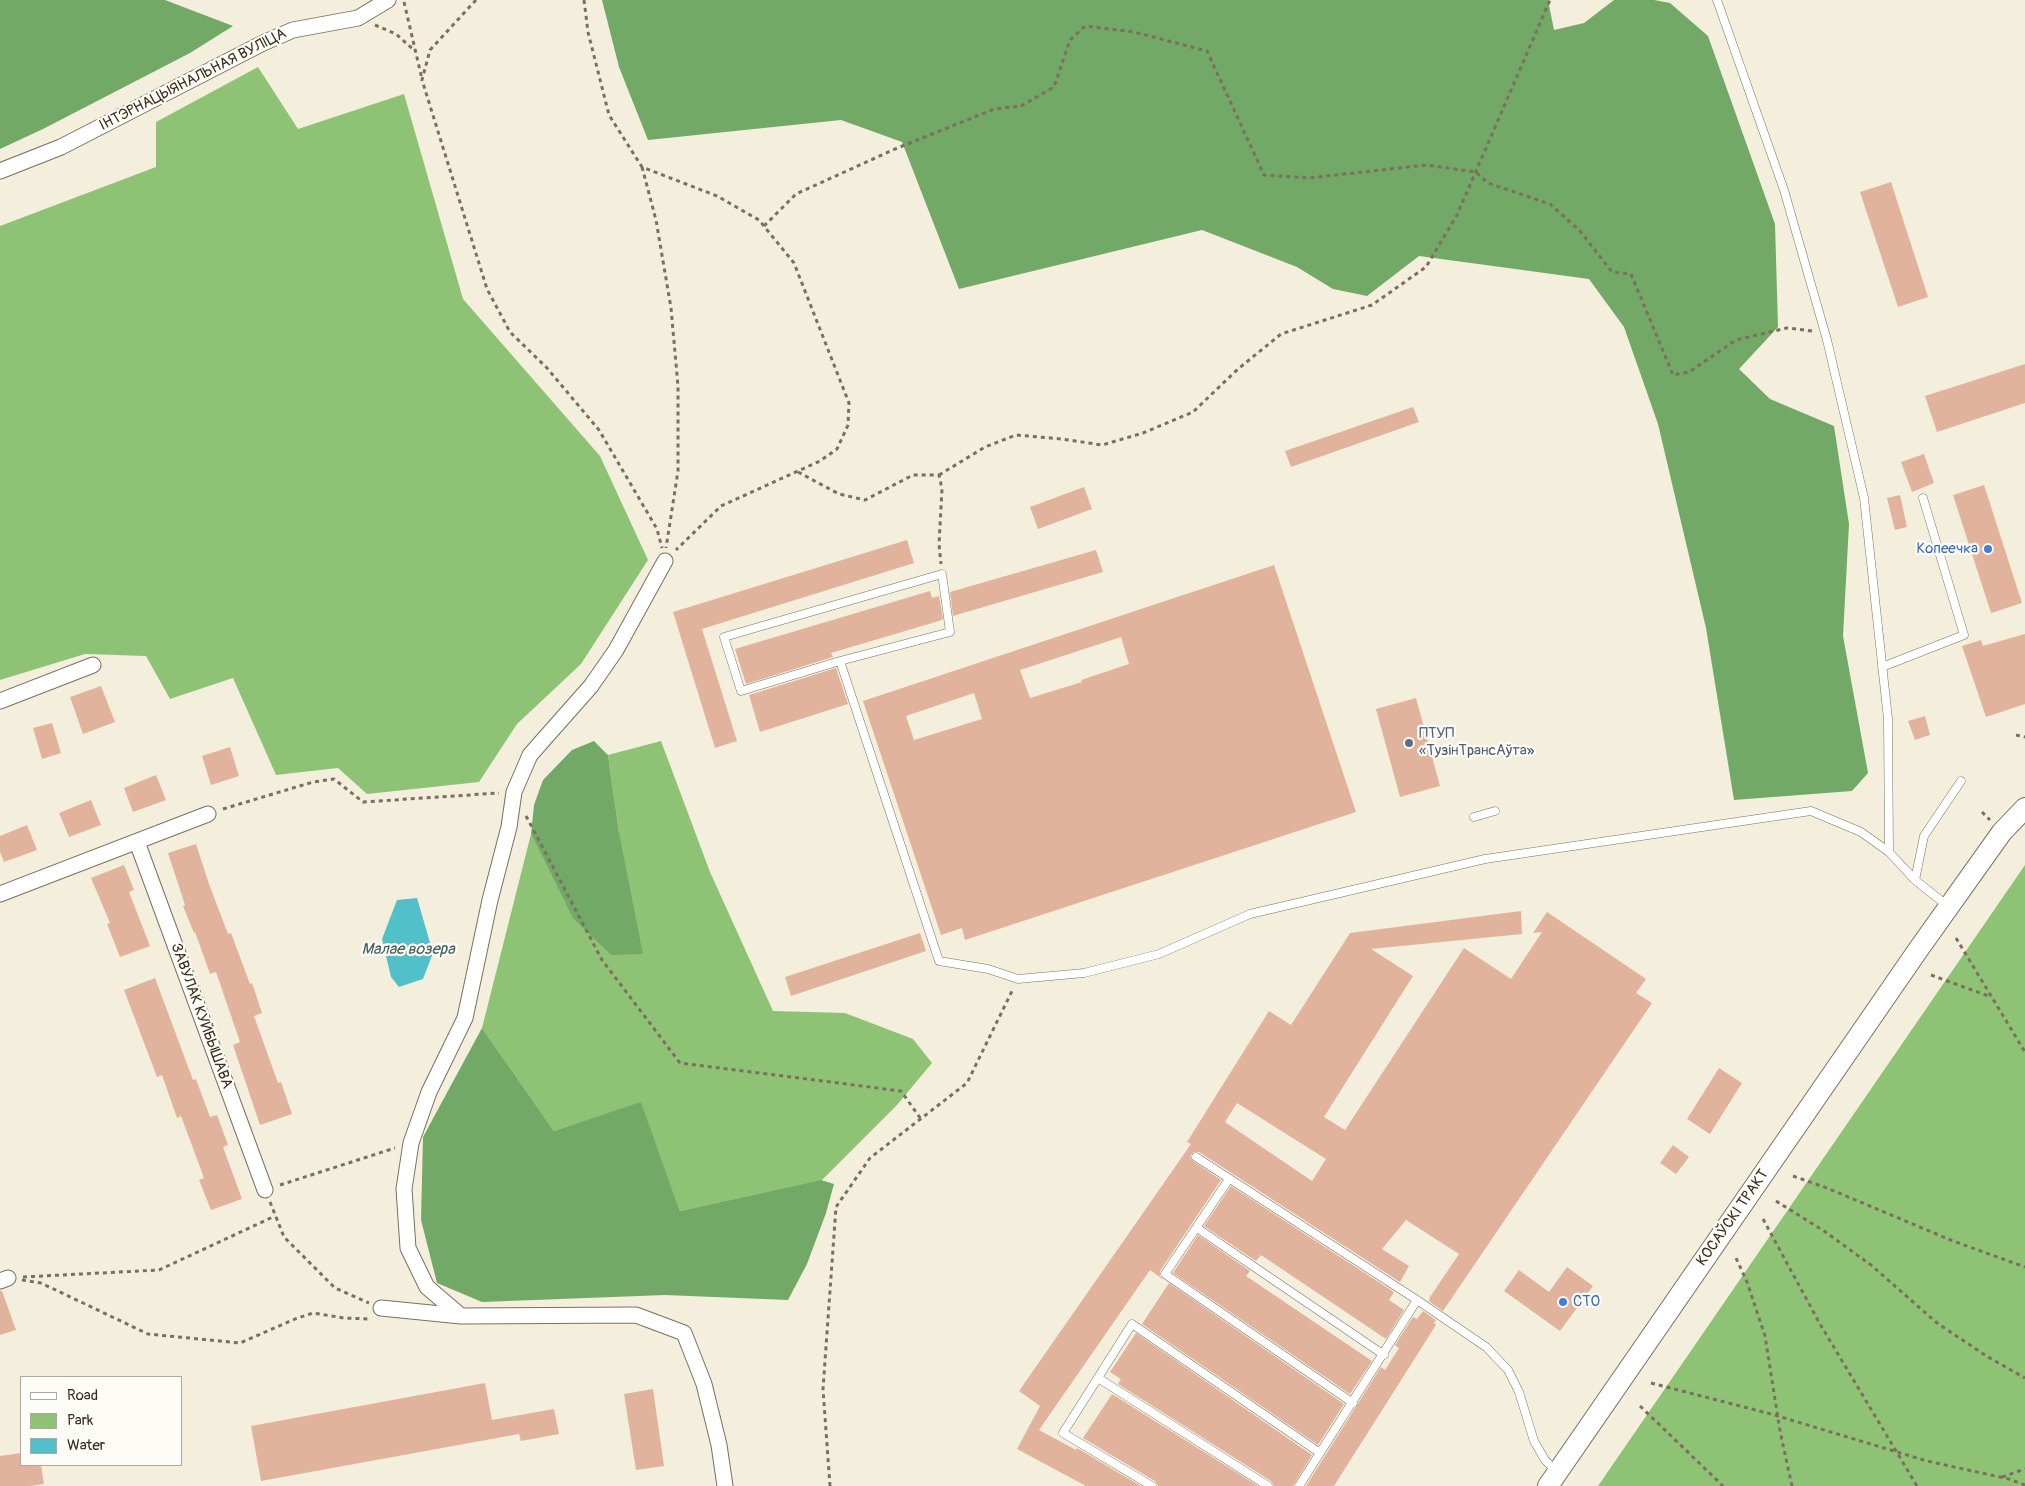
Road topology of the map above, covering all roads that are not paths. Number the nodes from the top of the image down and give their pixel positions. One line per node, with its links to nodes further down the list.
1 (388, 0): 3 (street, ІНТЭРНАЦЫЯНАЛЬНАЯ ВУЛІЦА)
2 (1717, 0): 8 (lane)
3 (0, 171)
4 (1923, 498): 8 (lane)
5 (664, 561): 26 (street)
6 (840, 661): 6 (lane); 16 (lane)
7 (92, 665): 9 (street)
8 (1882, 667): 16 (lane)
9 (0, 701)
10 (1961, 781): 17 (lane)
11 (2025, 808): 19 (main road, КОСАЎСКІ ТРАКТ)
12 (1495, 811): 14 (lane)
13 (208, 814): 15 (street)
14 (1474, 817)
15 (137, 842): 18 (street); 22 (street, ЗАВУЛАК КУЙБЫШАВА)
16 (1888, 852): 17 (lane)
17 (1915, 880): 19 (lane)
18 (0, 894)
19 (1949, 907): 31 (main road, КОСАЎСКІ ТРАКТ)
20 (1196, 1157): 21 (lane)
21 (1229, 1178): 23 (lane); 24 (lane)
22 (265, 1190)
23 (1197, 1228): 27 (lane); 29 (lane)
24 (1417, 1300): 27 (lane); 31 (lane)
25 (377, 1313): 26 (street)
26 (461, 1316): 32 (street)
27 (1384, 1355): 29 (lane)
28 (1098, 1378): 30 (lane); 33 (lane); 34 (lane)
29 (1353, 1403): 30 (lane)
30 (1320, 1453): 35 (lane)
31 (1553, 1479)
32 (725, 1486)
33 (1152, 1486)
34 (1268, 1486)
35 (1299, 1486)

